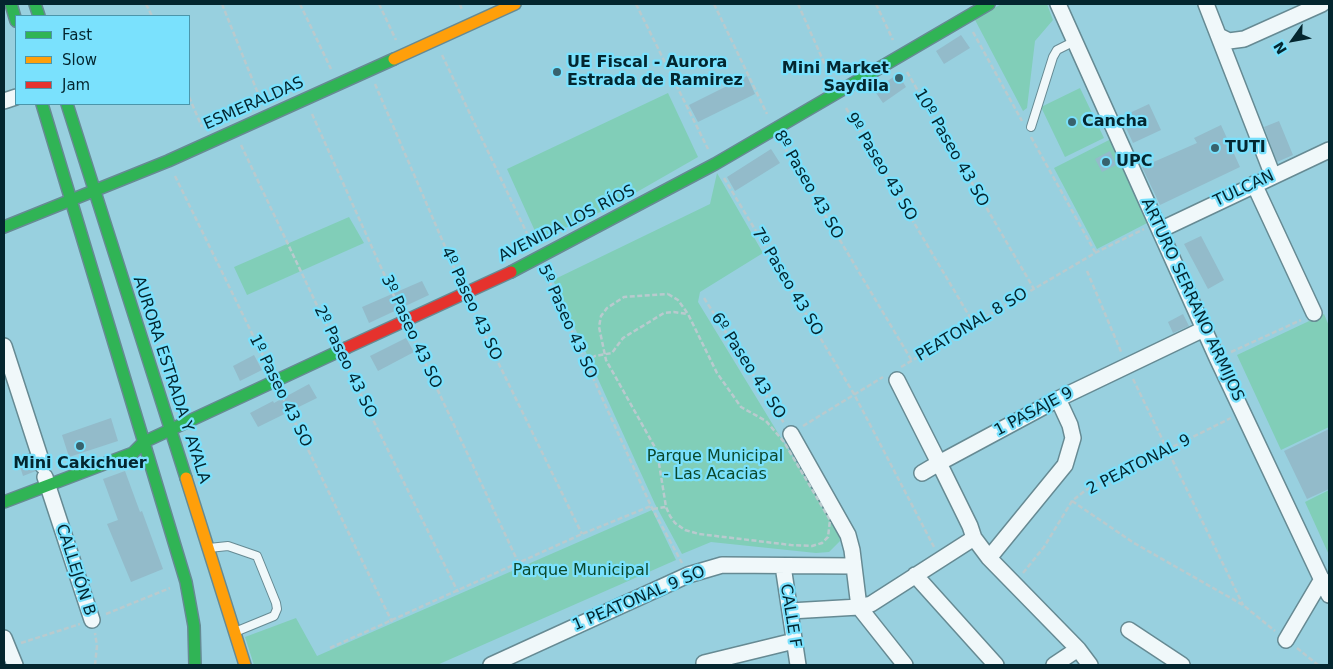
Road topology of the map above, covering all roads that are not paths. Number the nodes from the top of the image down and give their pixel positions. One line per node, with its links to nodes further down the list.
1 (11, 4): 7 (main road)
2 (515, 4): 16 (main road, ESMERALDAS)
3 (988, 4): 25 (main road, AVENIDA LOS RÍOS)
4 (1058, 4): 9 (street, ARTURO SERRANO ARMIJOS)
5 (1206, 4): 8 (street)
6 (1322, 4): 8 (street)
7 (15, 18)
8 (1220, 36): 14 (street)
9 (1074, 41): 12 (lane); 18 (street, ARTURO SERRANO ARMIJOS)
10 (42, 105): 17 (main road)
11 (67, 105): 16 (main road, AURORA ESTRADA Y AYALA)
12 (1031, 127)
13 (1329, 150): 14 (street, TULCAN)
14 (1273, 176): 15 (street, TULCAN)
15 (1254, 184): 18 (street, TULCAN); 20 (street)
16 (94, 190): 17 (main road, ESMERALDAS); 25 (main road, AURORA ESTRADA Y AYALA)
17 (70, 200): 19 (main road, ESMERALDAS); 27 (main road)
18 (1158, 227): 21 (street, ARTURO SERRANO ARMIJOS)
19 (4, 228)
20 (1314, 313)
21 (1204, 329): 24 (street, 1 PASAJE 9); 39 (street, ARTURO SERRANO ARMIJOS)
22 (4, 346): 30 (street, CALLEJÓN B)
23 (893, 375): 28 (street)
24 (1058, 399): 28 (street, 1 PASAJE 9); 35 (street)
25 (169, 430): 27 (main road, AVENIDA LOS RÍOS); 34 (main road, AURORA ESTRADA Y AYALA)
26 (791, 434): 37 (street)
27 (144, 442): 30 (main road, AVENIDA LOS RÍOS); 52 (main road)
28 (940, 463): 29 (street, 1 PASAJE 9); 33 (street)
29 (922, 473)
30 (45, 476): 31 (main road, AVENIDA LOS RÍOS); 32 (main road, AVENIDA LOS RÍOS); 43 (street, CALLEJÓN B)
31 (4, 491)
32 (4, 502)
33 (974, 538): 35 (street); 38 (street)
34 (209, 548): 45 (main road, AURORA ESTRADA Y AYALA); 45 (lane)
35 (989, 558): 49 (street)
36 (783, 566): 37 (street, 1 PEATONAL 9 SO); 42 (street, CALLE F); 55 (street, 1 PEATONAL 9 SO)
37 (853, 566): 41 (street)
38 (915, 575): 41 (street); 58 (street)
39 (1322, 578): 40 (street, ARTURO SERRANO ARMIJOS); 46 (street)
40 (1329, 595)
41 (859, 607): 42 (street); 57 (street)
42 (790, 611): 47 (street, CALLE F)
43 (92, 620)
44 (1130, 630): 61 (street)
45 (235, 632): 50 (main road, AURORA ESTRADA Y AYALA)
46 (1286, 640)
47 (794, 641): 51 (street); 56 (street, CALLE F)
48 (5, 645): 54 (street)
49 (1078, 650): 59 (street); 60 (street)
50 (244, 661): 53 (main road)
51 (704, 663)
52 (198, 664)
53 (232, 664)
54 (15, 665)
55 (491, 665)
56 (798, 665)
57 (905, 665)
58 (996, 665)
59 (1054, 665)
60 (1090, 665)
61 (1182, 665)

